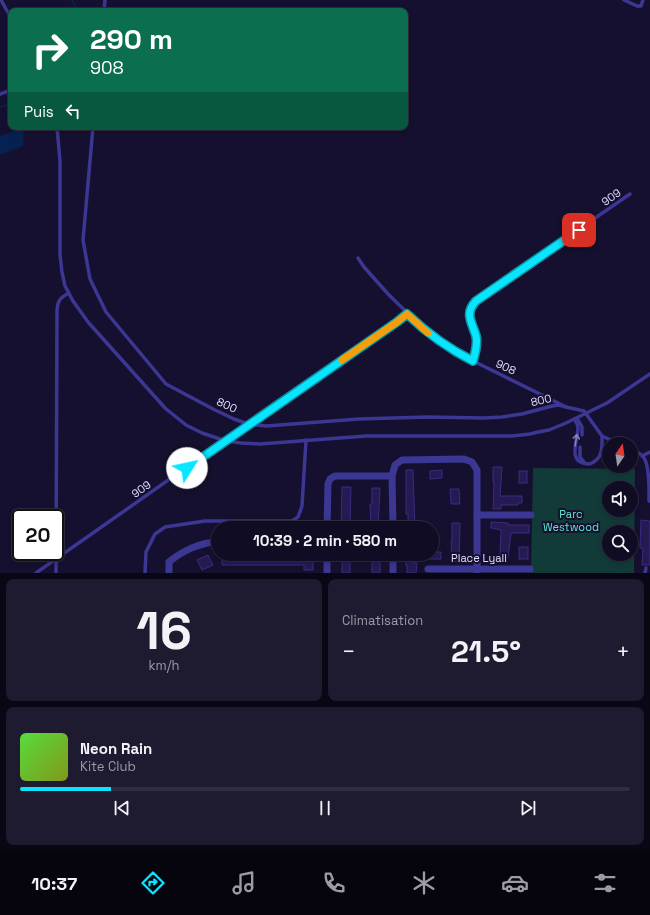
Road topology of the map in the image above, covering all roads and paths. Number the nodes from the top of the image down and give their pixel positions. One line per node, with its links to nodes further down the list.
1 (1, 0): 4 (lane)
2 (624, 0): 3 (lane)
3 (643, 0)
4 (8, 13)
5 (57, 130): 9 (lane)
6 (93, 130): 16 (lane, 800)
7 (630, 194): 11 (lane, 909)
8 (358, 258): 10 (lane, 908)
9 (69, 293): 19 (lane); 28 (lane)
10 (407, 314): 11 (lane, 908); 16 (lane, 909)
11 (473, 361): 13 (lane, 908)
12 (650, 374): 14 (lane)
13 (566, 407): 14 (lane, 908); 16 (lane, 800)
14 (586, 413): 15 (lane); 18 (lane)
15 (576, 418): 17 (lane); 20 (lane); 25 (lane, one-way to 15)
16 (248, 424): 19 (lane, 909)
17 (582, 435)
18 (602, 436): 25 (lane)
19 (226, 440): 20 (lane); 34 (lane, 909)
20 (306, 440): 45 (lane)
21 (580, 448): 25 (lane)
22 (650, 452): 24 (lane)
23 (638, 453): 24 (lane)
24 (642, 456): 27 (lane)
25 (589, 464)
26 (392, 476): 29 (street); 31 (street); 32 (street)
27 (650, 501)
28 (57, 509)
29 (477, 515): 30 (street); 42 (street)
30 (531, 515)
31 (328, 521)
32 (393, 521)
33 (211, 542): 46 (street)
34 (64, 553)
35 (53, 561): 43 (lane, 909)
36 (57, 561): 44 (lane)
37 (327, 561): 47 (street)
38 (393, 561): 48 (street)
39 (428, 568): 42 (street, Place Lyall)
40 (646, 568): 49 (lane)
41 (530, 569): 42 (street, Place Lyall)
42 (476, 571)
43 (36, 573)
44 (56, 573)
45 (145, 573)
46 (169, 573)
47 (327, 573)
48 (393, 573)
49 (646, 573)

